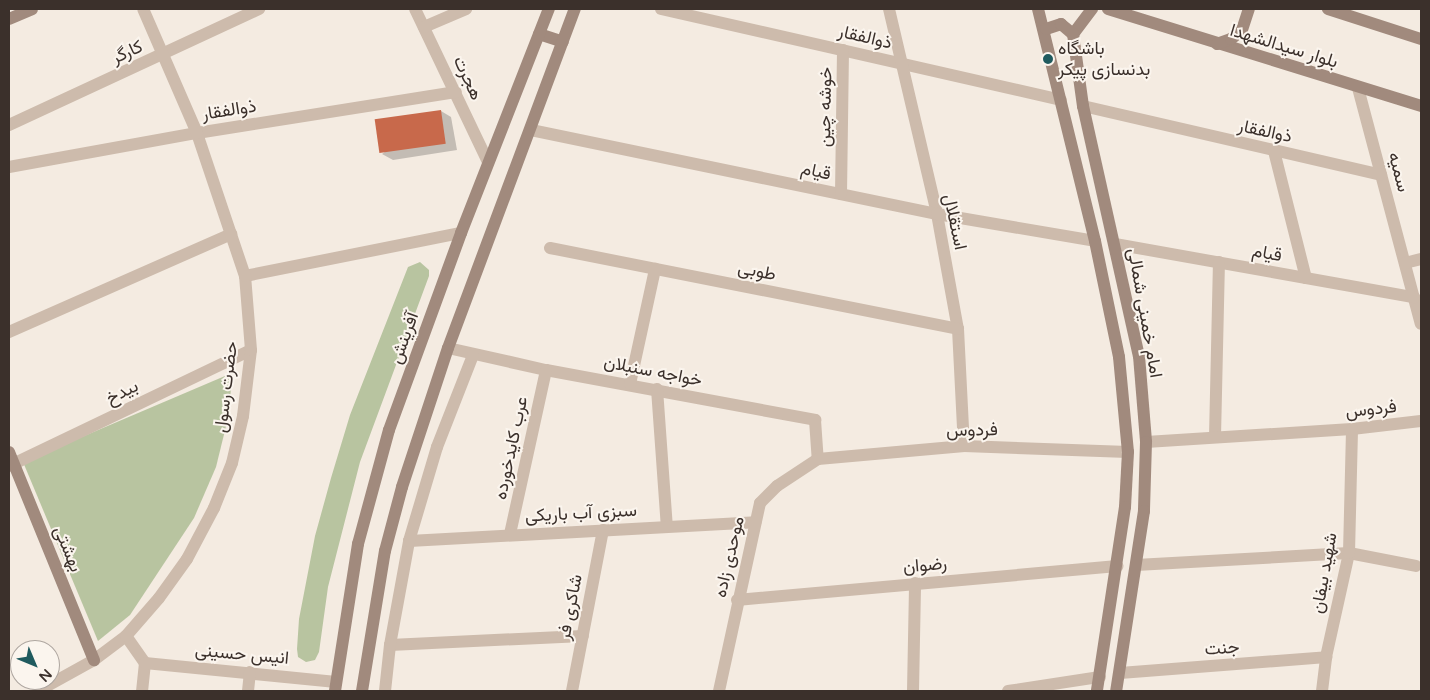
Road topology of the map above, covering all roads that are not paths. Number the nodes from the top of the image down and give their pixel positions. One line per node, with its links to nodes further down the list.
1 (32, 9): 15 (main road)
2 (143, 9): 24 (street, حضرت رسول)
3 (259, 9): 24 (street, کارگر)
4 (415, 9): 16 (street, هجرت)
5 (466, 9): 16 (street)
6 (549, 9): 18 (main road, آفرینش)
7 (575, 9): 21 (main road)
8 (661, 9): 23 (street, ذوالفقار)
9 (889, 9): 25 (street, استقلال)
10 (1038, 9): 17 (main road, امام خمینی شمالی)
11 (1092, 9): 19 (main road)
12 (1111, 9): 22 (main road, بلوار سیدالشهدا)
13 (1249, 9): 22 (main road)
14 (1334, 10): 20 (main road)
15 (9, 19)
16 (424, 27): 27 (street, هجرت)
17 (1046, 29): 19 (main road); 28 (main road, امام خمینی شمالی)
18 (539, 34): 21 (main road); 35 (main road, آفرینش)
19 (1073, 34): 29 (main road, امام خمینی شمالی)
20 (1421, 39)
21 (563, 42): 32 (main road)
22 (1217, 44): 26 (main road, بلوار سیدالشهدا)
23 (843, 50): 25 (street, ذوالفقار); 38 (street, خوشه چین)
24 (164, 54): 31 (street, کارگر); 33 (street, حضرت رسول)
25 (900, 63): 28 (street, ذوالفقار); 39 (street, استقلال)
26 (1358, 88): 30 (main road, بلوار سیدالشهدا); 37 (street, سمیه)
27 (456, 92): 33 (street, ذوالفقار); 35 (street, هجرت)
28 (1062, 100): 42 (main road, امام خمینی شمالی)
29 (1083, 106): 34 (street, ذوالفقار); 43 (main road, امام خمینی شمالی)
30 (1421, 106)
31 (9, 125)
32 (531, 130): 38 (street, قیام); 55 (main road)
33 (197, 133): 36 (street, ذوالفقار); 41 (street, حضرت رسول)
34 (1274, 151): 37 (street, ذوالفقار); 50 (street)
35 (488, 162): 40 (main road, آفرینش)
36 (9, 167)
37 (1381, 175): 47 (street, سمیه)
38 (841, 194): 39 (street, قیام)
39 (936, 214): 42 (street, قیام); 53 (street, استقلال)
40 (461, 233): 49 (street); 89 (main road, آفرینش)
41 (232, 234): 49 (street, حضرت رسول); 54 (street)
42 (1095, 241): 66 (main road, امام خمینی شمالی)
43 (1115, 244): 46 (street, قیام); 64 (main road, امام خمینی شمالی)
44 (550, 248): 48 (street, طوبی)
45 (1421, 259): 47 (street)
46 (1219, 262): 50 (street, قیام); 63 (street)
47 (1405, 263): 51 (street, سمیه)
48 (655, 269): 53 (street, طوبی); 59 (street)
49 (246, 276): 56 (street, حضرت رسول)
50 (1306, 278): 51 (street, قیام)
51 (1414, 297): 52 (street, سمیه)
52 (1421, 324)
53 (958, 329): 65 (street, استقلال)
54 (9, 332)
55 (448, 348): 57 (street, خواجه سنبلان); 93 (main road)
56 (251, 350): 68 (street, بیدخ); 80 (street, حضرت رسول)
57 (473, 355): 58 (street, خواجه سنبلان); 73 (street)
58 (546, 370): 59 (street, خواجه سنبلان); 72 (street, عرب کایدخورده)
59 (630, 384): 60 (street, خواجه سنبلان)
60 (657, 389): 67 (street, خواجه سنبلان); 70 (street)
61 (1421, 421): 62 (street, فردوس)
62 (1352, 429): 63 (street, فردوس); 74 (street, شهید بیفان)
63 (1215, 437): 64 (street, فردوس)
64 (1146, 442): 75 (main road, امام خمینی شمالی)
65 (964, 446): 66 (street, فردوس); 67 (street, فردوس)
66 (1128, 452): 76 (main road, امام خمینی شمالی)
67 (818, 459): 69 (street, موحدی زاده)
68 (10, 461): 84 (main road, بهشتی)
69 (755, 522): 70 (street, سبزی آب باریکی); 79 (street, موحدی زاده)
70 (667, 526): 71 (street, سبزی آب باریکی)
71 (603, 530): 72 (street, سبزی آب باریکی); 81 (street, شاکری فر)
72 (510, 534): 73 (street, سبزی آب باریکی)
73 (408, 541): 82 (street)
74 (1349, 553): 75 (street); 77 (street); 83 (street, شهید بیفان)
75 (1136, 564): 87 (main road, امام خمینی شمالی)
76 (1117, 566): 78 (street, رضوان); 88 (main road, امام خمینی شمالی)
77 (1416, 566)
78 (915, 583): 79 (street, رضوان); 97 (street)
79 (737, 600): 96 (street, موحدی زاده)
80 (126, 636): 84 (street, حضرت رسول); 85 (street)
81 (583, 636): 82 (street); 95 (street, شاکری فر)
82 (390, 645): 94 (street)
83 (1326, 657): 87 (street, جنت); 101 (street, شهید بیفان)
84 (94, 660): 90 (street, حضرت رسول)
85 (146, 663): 86 (street, انیس حسینی); 91 (street)
86 (250, 672): 89 (street, انیس حسینی); 92 (street)
87 (1120, 673): 100 (main road, امام خمینی شمالی)
88 (1100, 677): 98 (street); 99 (main road, امام خمینی شمالی)
89 (335, 686)
90 (38, 691)
91 (142, 691)
92 (248, 691)
93 (362, 691)
94 (385, 691)
95 (572, 691)
96 (720, 691)
97 (913, 691)
98 (1008, 691)
99 (1097, 691)
100 (1116, 691)
101 (1322, 691)

